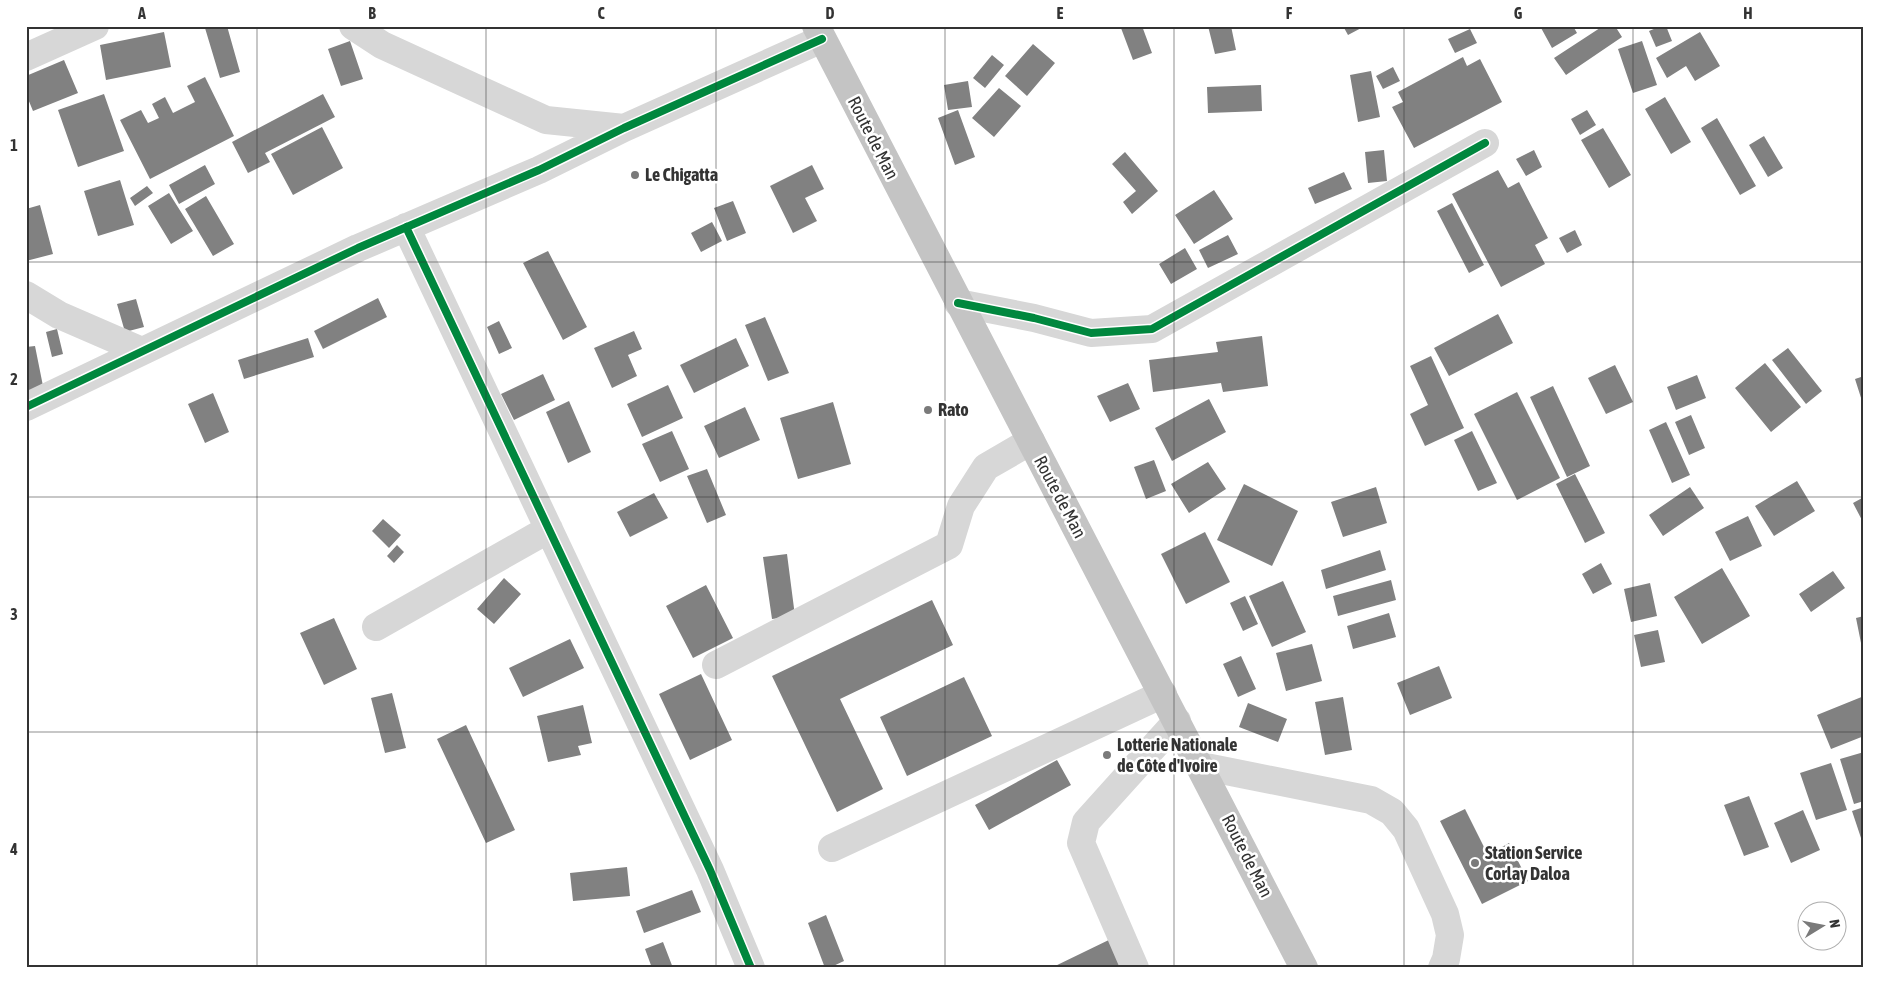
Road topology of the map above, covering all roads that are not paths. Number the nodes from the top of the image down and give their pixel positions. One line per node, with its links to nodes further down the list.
1 (95, 26): 4 (street)
2 (353, 26): 5 (street)
3 (819, 33): 5 (street); 9 (highway, Route de Man)
4 (26, 57)
5 (624, 128): 7 (street)
6 (1484, 143): 9 (street)
7 (406, 227): 10 (street); 13 (street)
8 (26, 295): 10 (street)
9 (958, 303): 12 (highway, Route de Man)
10 (142, 351): 11 (street)
11 (26, 407)
12 (1031, 441): 15 (street); 16 (highway, Route de Man)
13 (549, 529): 14 (street); 20 (street)
14 (376, 627)
15 (716, 665)
16 (1163, 694): 17 (highway, Route de Man); 19 (street)
17 (1177, 721): 18 (highway, Route de Man); 21 (street)
18 (1201, 766): 22 (highway, Route de Man); 23 (street)
19 (832, 848)
20 (751, 968)
21 (1135, 968)
22 (1304, 968)
23 (1442, 968)

